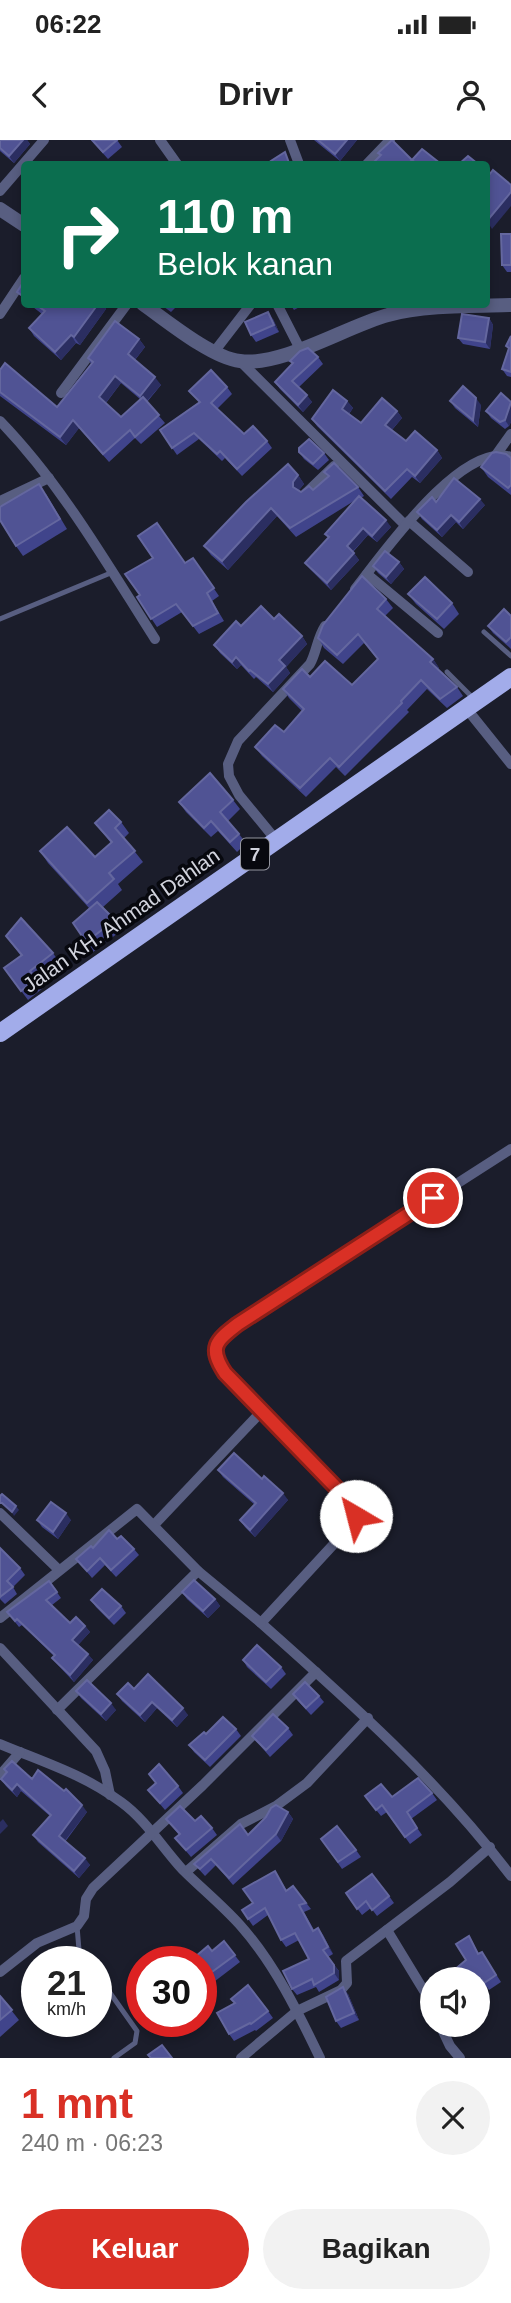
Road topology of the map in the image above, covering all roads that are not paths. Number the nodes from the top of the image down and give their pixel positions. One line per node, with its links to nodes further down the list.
1 (44, 140): 5 (street)
2 (290, 140): 7 (street)
3 (390, 140): 8 (street)
4 (165, 142): 6 (street)
5 (26, 161)
6 (175, 161)
7 (298, 161)
8 (370, 161)
9 (21, 167): 10 (street)
10 (0, 191)
11 (0, 209): 12 (street)
12 (21, 223)
13 (21, 282): 21 (street)
14 (490, 305): 15 (street)
15 (511, 305)
16 (124, 308): 25 (street)
17 (149, 308): 23 (street)
18 (248, 308): 23 (street)
19 (279, 308): 22 (street)
20 (426, 308): 22 (street)
21 (0, 314)
22 (300, 349): 24 (street)
23 (214, 352): 24 (street)
24 (241, 362): 30 (street)
25 (61, 393)
26 (0, 421): 31 (street)
27 (511, 434): 28 (street)
28 (496, 455): 29 (street); 34 (street)
29 (511, 457)
30 (339, 461): 32 (street); 34 (street)
31 (49, 478): 33 (street); 35 (street)
32 (306, 493)
33 (0, 501)
34 (407, 523): 36 (street); 37 (street)
35 (113, 572): 39 (lane); 43 (street)
36 (468, 572)
37 (367, 574): 38 (street); 42 (street)
38 (345, 602)
39 (0, 619)
40 (330, 621): 49 (street)
41 (484, 632): 44 (lane)
42 (438, 633)
43 (155, 639)
44 (511, 656)
45 (447, 672): 47 (lane)
46 (511, 677): 47 (highway, Jalan KH. Ahmad Dahlan / 7)
47 (471, 705): 48 (street); 49 (highway, Jalan KH. Ahmad Dahlan / 7)
48 (511, 764)
49 (276, 840): 50 (highway, Jalan KH. Ahmad Dahlan / 7)
50 (0, 1033)
51 (511, 1149): 52 (street)
52 (262, 1411): 54 (street); 58 (street)
53 (0, 1513): 55 (street)
54 (154, 1525): 55 (street); 56 (street)
55 (59, 1570): 57 (street)
56 (198, 1571): 58 (street); 61 (street)
57 (0, 1618)
58 (261, 1623): 60 (street)
59 (0, 1648): 61 (street)
60 (316, 1672): 62 (street); 67 (street)
61 (57, 1710): 66 (street)
62 (368, 1718): 68 (street); 69 (street)
63 (0, 1745): 64 (street)
64 (20, 1752): 65 (street); 66 (street)
65 (0, 1775)
66 (110, 1795): 67 (street)
67 (152, 1833): 69 (street); 71 (street)
68 (490, 1847): 70 (street); 72 (street)
69 (186, 1872): 77 (street)
70 (511, 1876)
71 (77, 1926): 73 (lane); 74 (street)
72 (387, 1930): 75 (street); 77 (street)
73 (79, 1946)
74 (0, 1972)
75 (420, 1984)
76 (112, 1994): 79 (lane)
77 (297, 2011): 80 (street); 81 (street)
78 (446, 2037): 82 (street)
79 (114, 2058)
80 (241, 2058)
81 (320, 2058)
82 (460, 2058)

